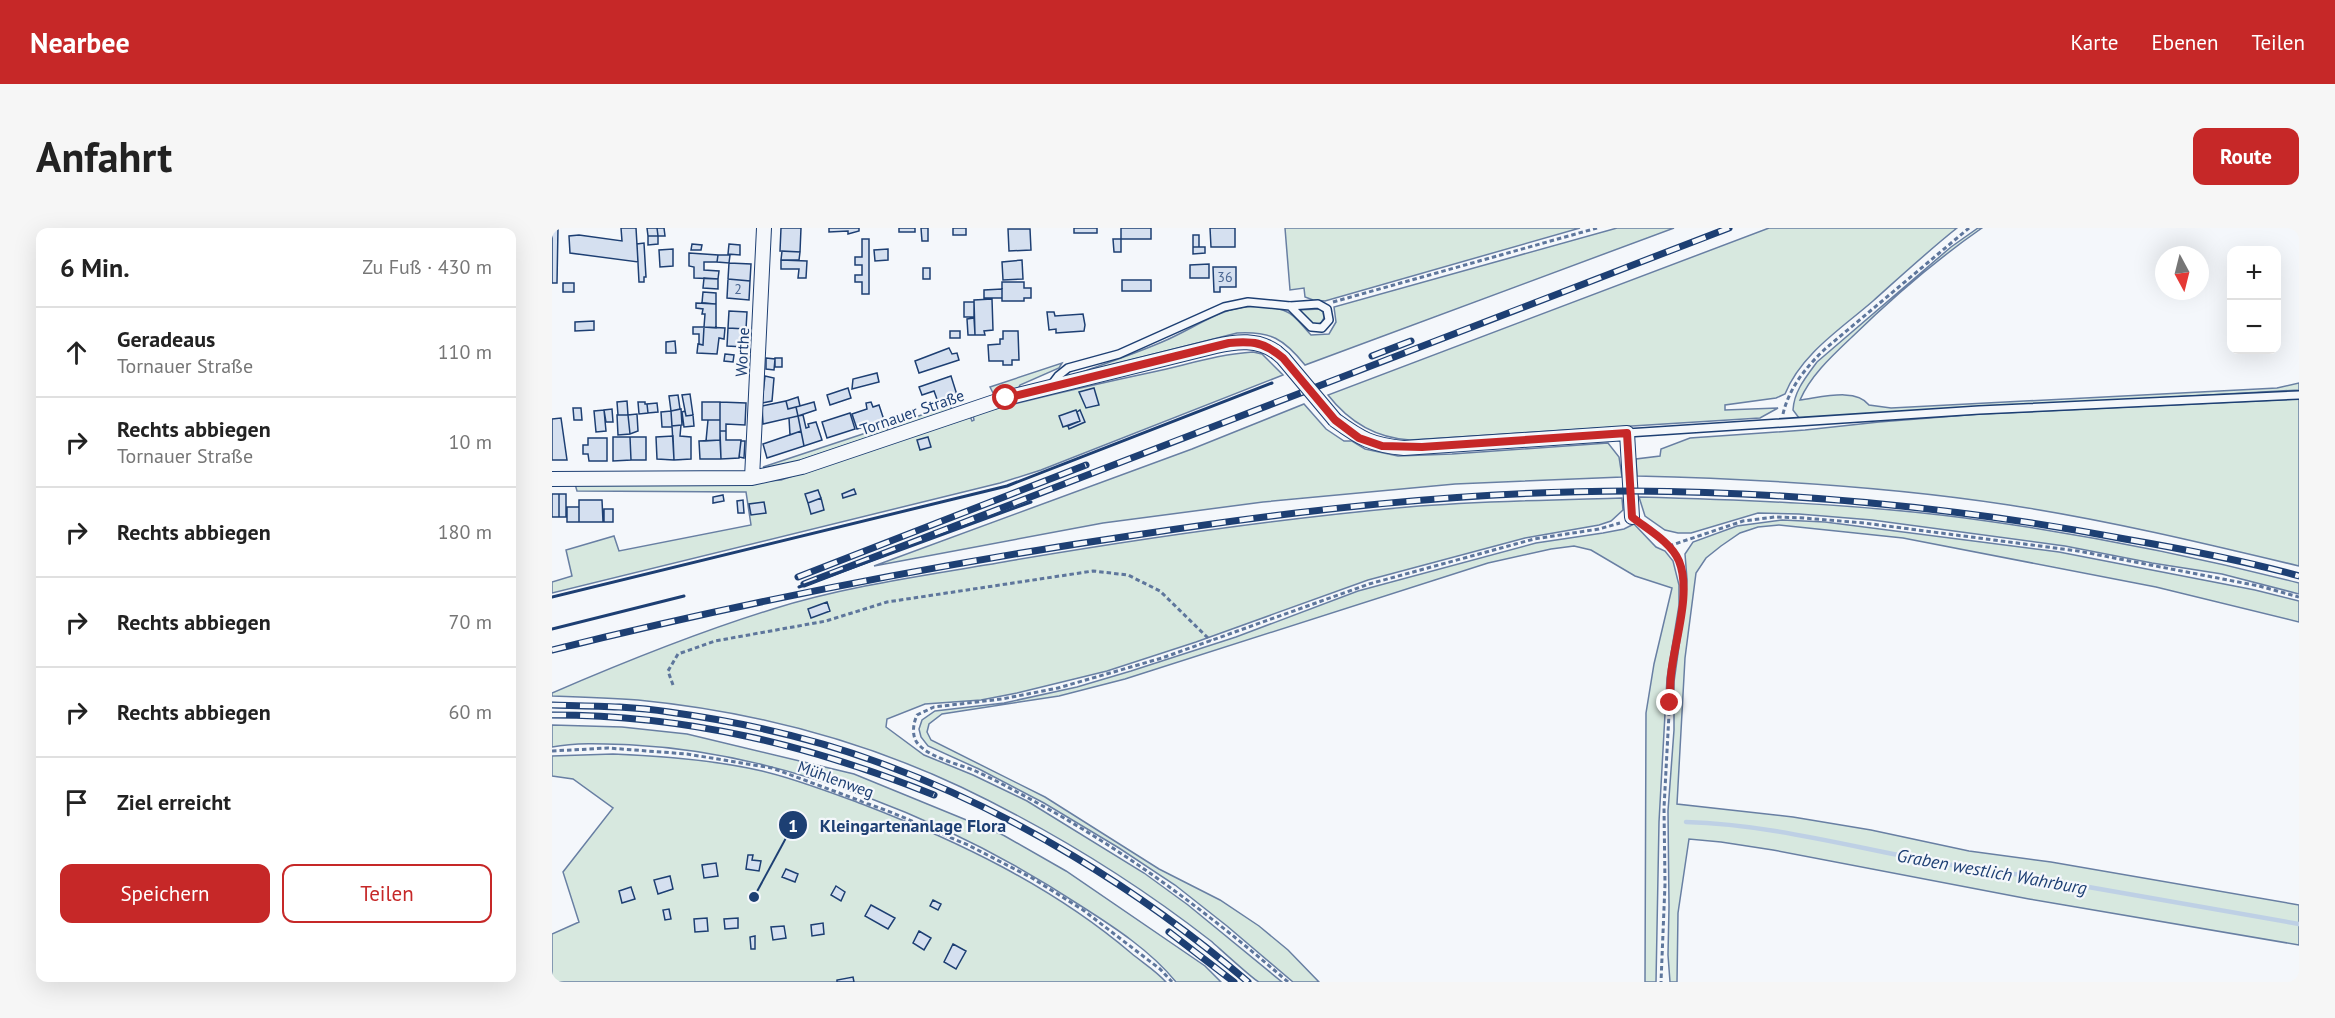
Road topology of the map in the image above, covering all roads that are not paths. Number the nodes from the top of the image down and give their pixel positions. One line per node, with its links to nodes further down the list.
1 (764, 228): 6 (street, Worthe)
2 (1290, 306): 2 (lane); 3 (lane)
3 (1050, 387): 5 (street, Tornauer Straße, bridge); 6 (street, Tornauer Straße)
4 (2299, 395): 5 (lane)
5 (1627, 433): 8 (street)
6 (752, 478): 7 (street, Tornauer Straße)
7 (552, 479)
8 (1632, 517)

